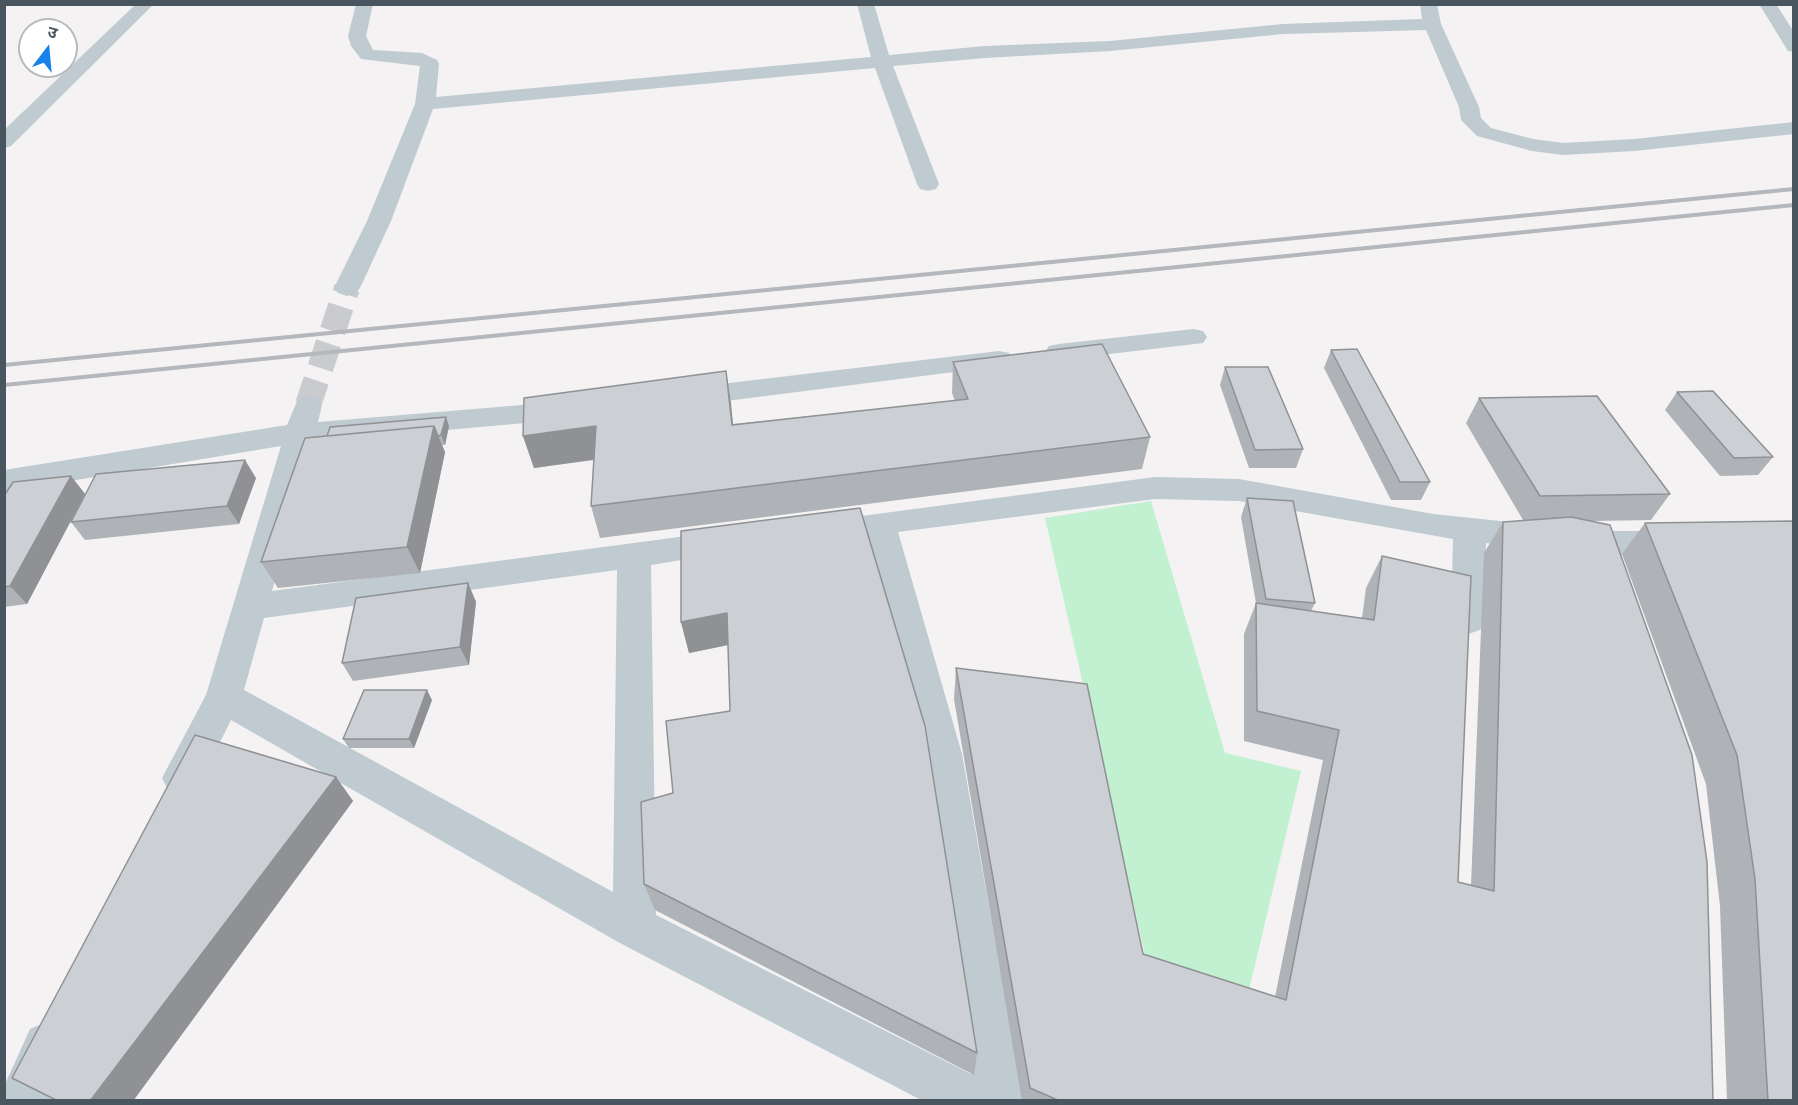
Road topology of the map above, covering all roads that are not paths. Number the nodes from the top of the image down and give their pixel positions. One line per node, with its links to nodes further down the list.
1 (146, 4): 10 (street)
2 (365, 4): 8 (street)
3 (865, 4): 7 (street)
4 (1767, 4): 6 (street)
5 (1430, 14): 7 (street); 9 (street)
6 (1794, 47)
7 (882, 62): 8 (street); 11 (street)
8 (425, 104): 12 (street)
9 (1794, 128)
10 (4, 142)
11 (928, 184)
12 (346, 288)
13 (1194, 337): 14 (street)
14 (664, 400)
15 (597, 407): 16 (street)
16 (304, 419): 17 (street); 24 (street)
17 (4, 481)
18 (879, 524): 19 (street); 20 (street); 32 (street)
19 (1470, 529): 22 (street); 25 (street)
20 (786, 535)
21 (751, 540): 23 (street)
22 (1702, 543)
23 (634, 555): 24 (street); 28 (street)
24 (250, 607): 26 (street)
25 (1466, 657)
26 (224, 697): 27 (street); 28 (street)
27 (165, 811)
28 (634, 927): 31 (street)
29 (60, 1018): 30 (street)
30 (26, 1101)
31 (970, 1101)
32 (999, 1101)

